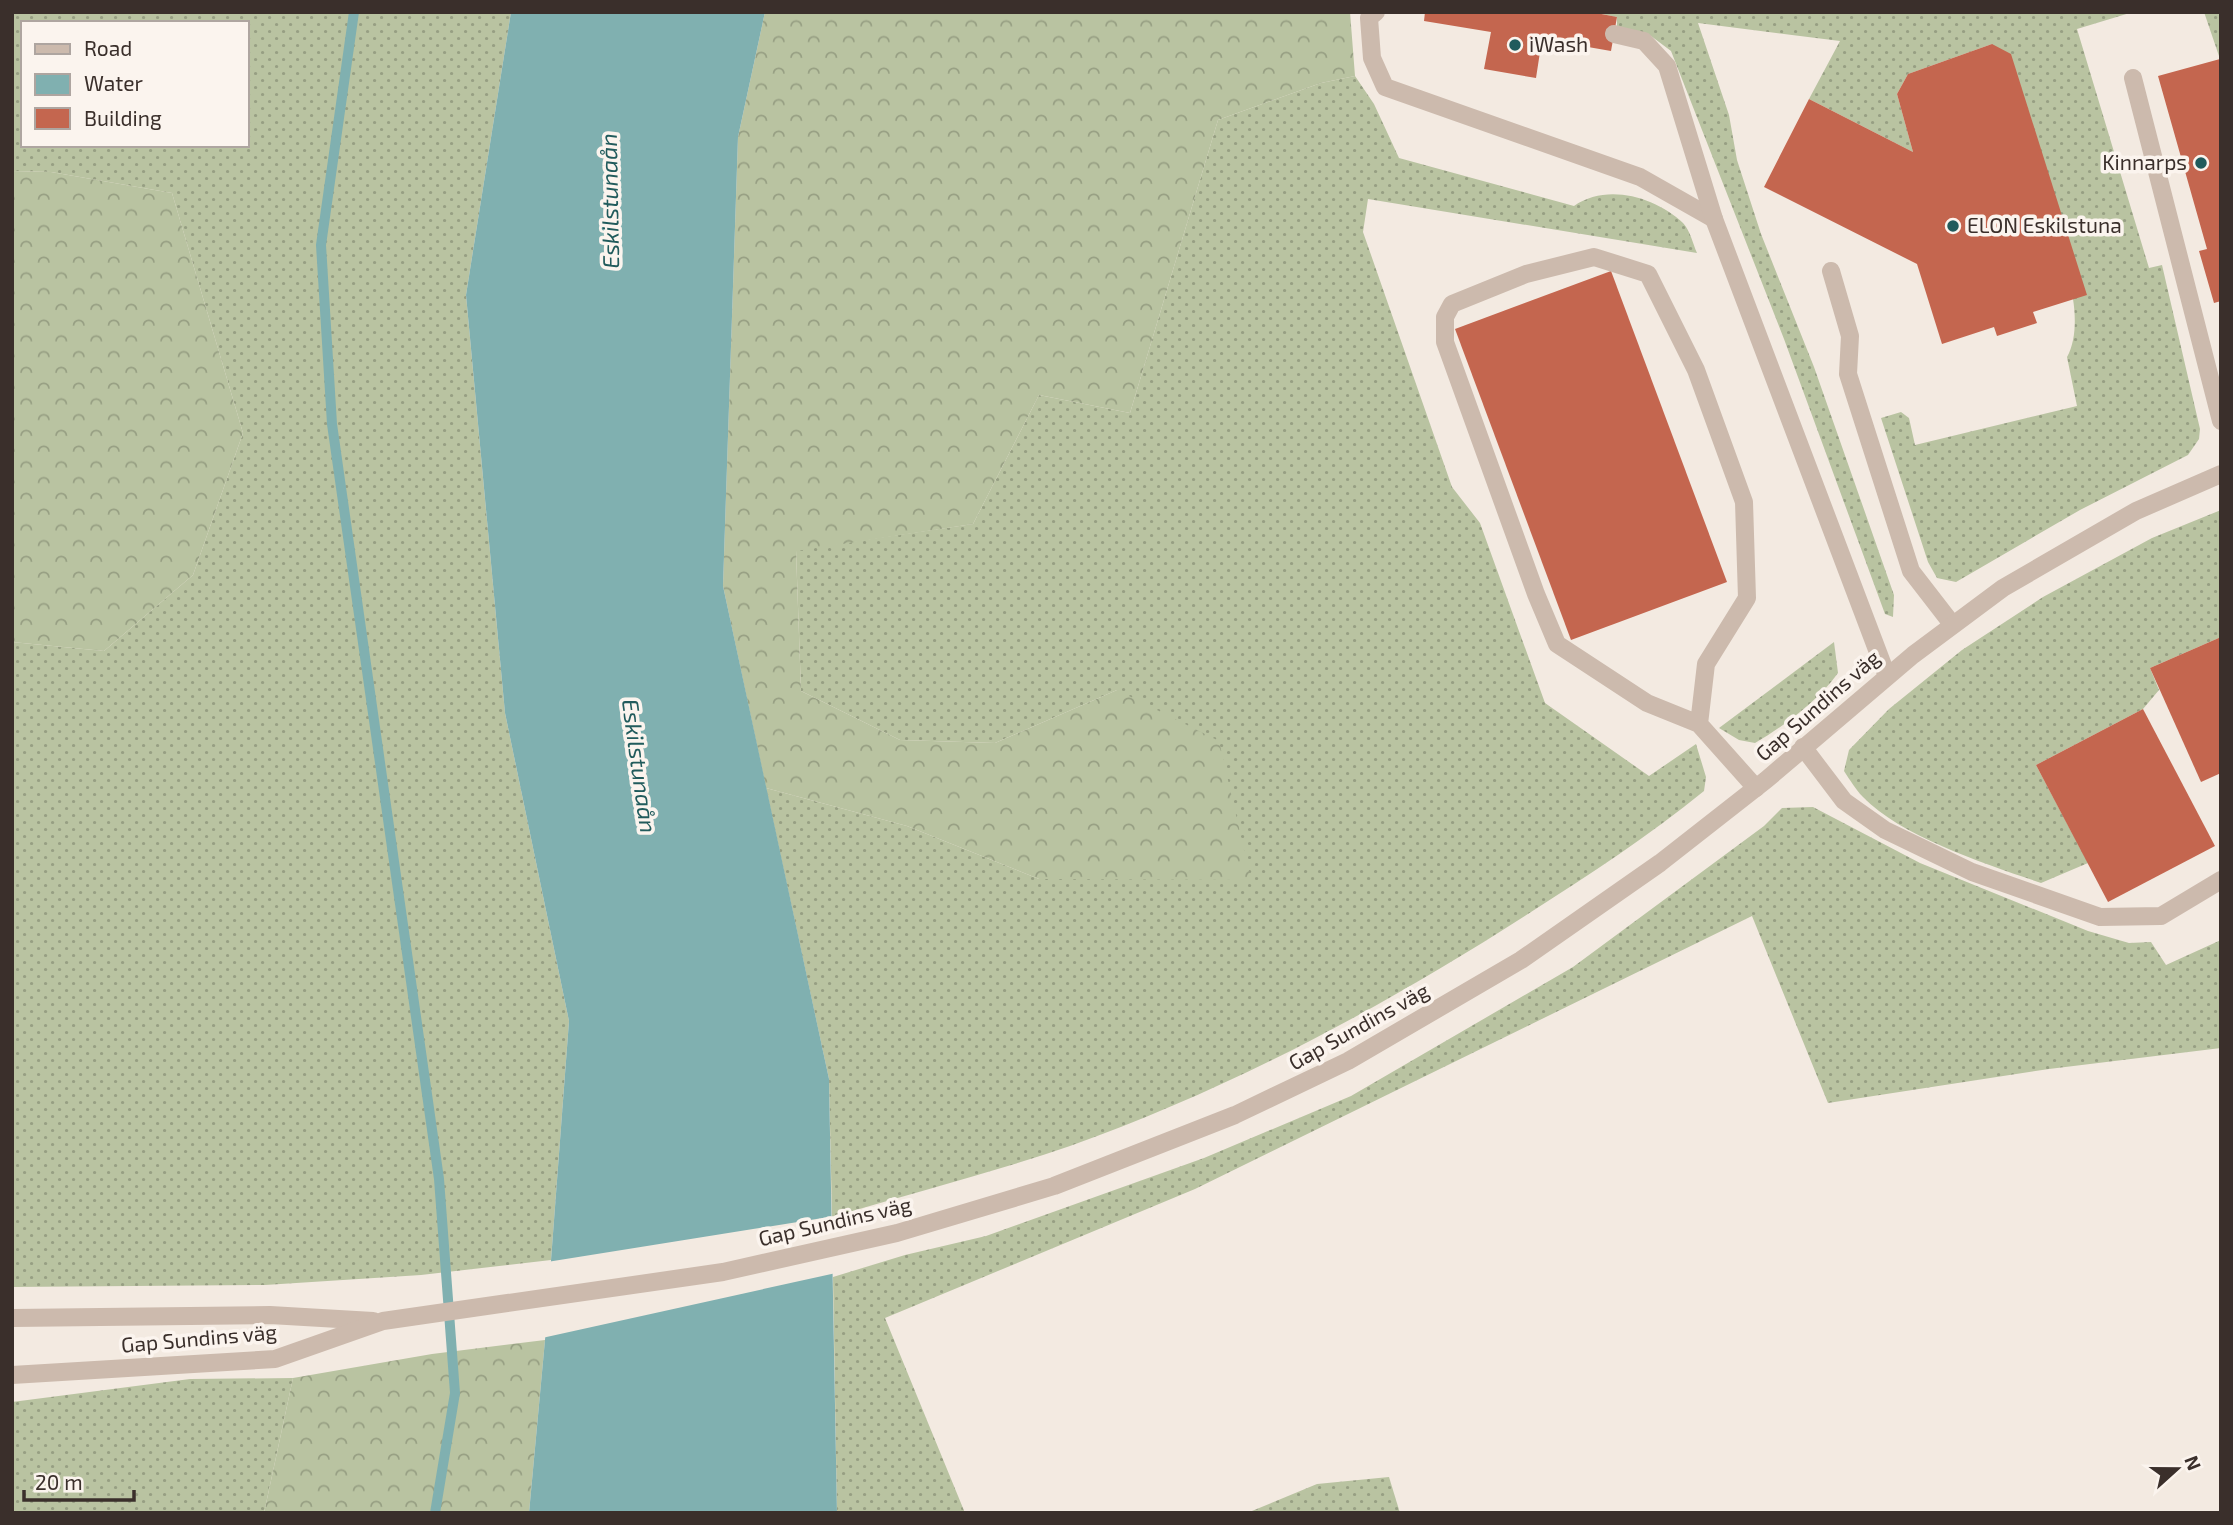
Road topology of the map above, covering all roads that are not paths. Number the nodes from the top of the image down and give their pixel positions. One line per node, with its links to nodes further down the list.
1 (1376, 12): 4 (street)
2 (1614, 34): 4 (street)
3 (2133, 78): 6 (street)
4 (1714, 219): 9 (street)
5 (1830, 271): 8 (street)
6 (2221, 421)
7 (2221, 474): 8 (street, Gap Sundins väg)
8 (1952, 624): 9 (street, Gap Sundins väg)
9 (1887, 676): 11 (street, Gap Sundins väg)
10 (1699, 723): 10 (street); 12 (street)
11 (1803, 747): 12 (street, Gap Sundins väg); 13 (street)
12 (1756, 788): 15 (street, Gap Sundins väg)
13 (2221, 880)
14 (12, 1318): 15 (street, Gap Sundins väg)
15 (383, 1321): 16 (street, Gap Sundins väg)
16 (12, 1375)

